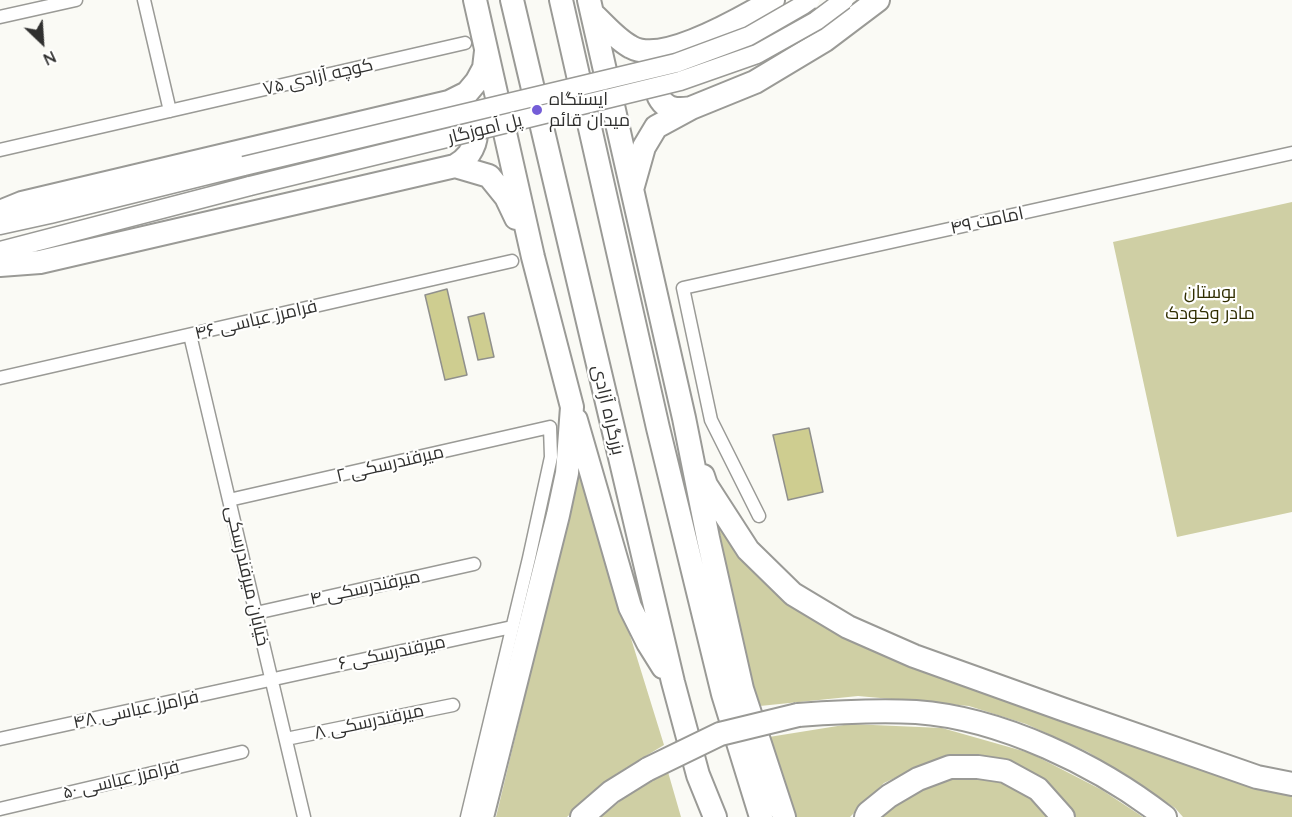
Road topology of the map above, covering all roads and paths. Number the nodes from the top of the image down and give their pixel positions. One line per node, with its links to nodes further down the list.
1 (76, 0): 11 (street)
2 (144, 0): 16 (street)
3 (475, 0): 12 (highway)
4 (512, 0): 36 (highway, بزرگراه آزادی)
5 (561, 0): 50 (highway)
6 (773, 0): 13 (highway)
7 (810, 0): 22 (main road, پل آموزگار, bridge)
8 (844, 0): 23 (main road, پل آموزگار, bridge)
9 (878, 0): 15 (highway)
10 (591, 6): 13 (highway); 20 (highway)
11 (0, 17)
12 (476, 46): 14 (highway); 16 (street, کوچه آزادی ۷۵); 24 (highway)
13 (674, 48): 15 (highway)
14 (449, 102): 19 (highway); 21 (highway)
15 (691, 108): 20 (highway)
16 (170, 111): 17 (street, کوچه آزادی ۷۵)
17 (0, 150)
18 (1292, 153): 31 (street, امامت ۴۹)
19 (455, 166): 24 (highway); 25 (highway)
20 (632, 190): 29 (highway)
21 (0, 212)
22 (0, 225)
23 (0, 251)
24 (523, 259): 26 (street, فرامرز عباسی ۴۶); 28 (highway)
25 (0, 265)
26 (190, 335): 27 (street, فرامرز عباسی ۴۶); 30 (street, خیابان میرفندرسکی)
27 (0, 378)
28 (572, 407): 36 (highway); 46 (highway)
29 (684, 418): 42 (highway); 51 (highway)
30 (229, 500): 33 (street, خیابان میرفندرسکی); 34 (street, میرفندرسکی ۲)
31 (759, 516)
32 (474, 564): 33 (street, میرفندرسکی ۴)
33 (256, 613): 35 (street, خیابان میرفندرسکی)
34 (512, 627): 35 (street, میرفندرسکی ۶); 45 (street)
35 (272, 680): 38 (street, فرامرز عباسی ۴۸); 39 (street, خیابان میرفندرسکی)
36 (673, 682): 41 (highway, بزرگراه آزادی)
37 (453, 705): 39 (street, میرفندرسکی ۸)
38 (0, 739)
39 (285, 739): 44 (street, خیابان میرفندرسکی)
40 (242, 752): 43 (street, فرامرز عباسی ۵۰)
41 (698, 775): 48 (highway); 49 (highway, بزرگراه آزادی)
42 (1292, 784)
43 (0, 809)
44 (304, 817)
45 (467, 817)
46 (482, 817)
47 (582, 817): 54 (highway, bridge)
48 (703, 817)
49 (714, 817)
50 (760, 817)
51 (784, 817)
52 (866, 817): 53 (highway)
53 (1063, 817)
54 (1165, 817)

